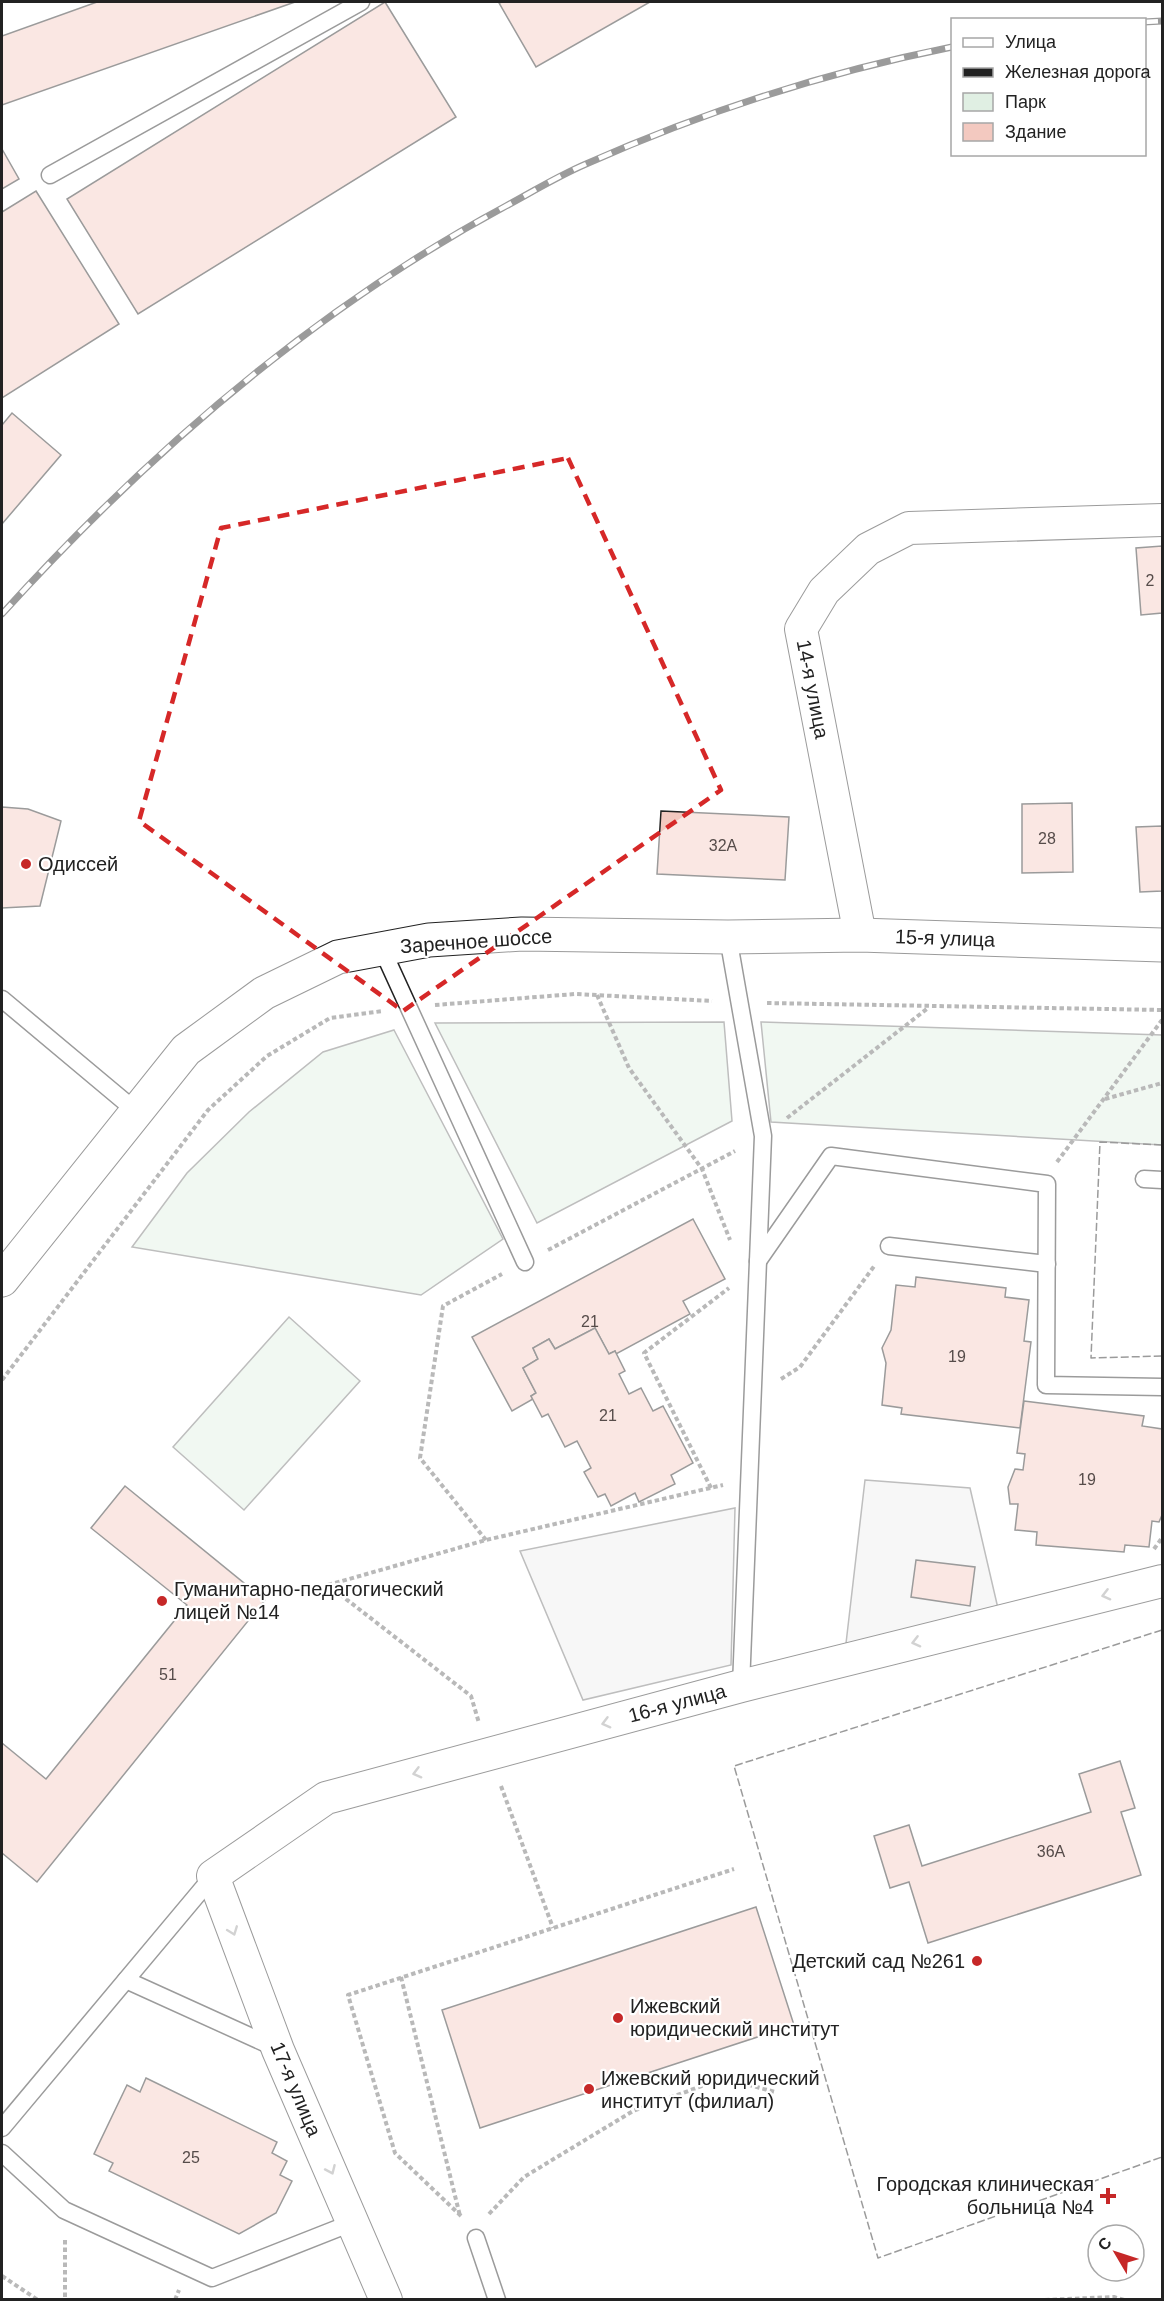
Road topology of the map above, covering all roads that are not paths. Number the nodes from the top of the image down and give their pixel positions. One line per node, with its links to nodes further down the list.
1 (361, 2): 2 (lane)
2 (50, 175)
3 (1162, 520): 4 (street, 14-я улица)
4 (861, 935): 5 (main road, 15-я улица); 6 (main road, 15-я улица)
5 (728, 937): 7 (main road, Заречное шоссе); 14 (lane)
6 (1162, 945)
7 (382, 949): 9 (main road, Заречное шоссе); 13 (lane)
8 (2, 999): 9 (lane)
9 (137, 1112): 16 (main road, Заречное шоссе)
10 (1144, 1179): 11 (lane)
11 (1162, 1180)
12 (889, 1246): 15 (lane)
13 (525, 1262)
14 (758, 1262): 15 (lane); 19 (lane)
15 (1047, 1264): 17 (lane)
16 (2, 1280)
17 (1162, 1387)
18 (1162, 1581): 19 (street, 16-я улица, one-way to 19)
19 (741, 1686): 20 (street, 16-я улица, one-way to 20)
20 (213, 1876): 21 (lane); 22 (street, 17-я улица, one-way to 22)
21 (126, 1980): 22 (lane); 23 (lane)
22 (278, 2049): 25 (street, 17-я улица, one-way to 25)
23 (2, 2128)
24 (2, 2153): 25 (lane)
25 (354, 2222): 27 (street, 17-я улица)
26 (476, 2238): 28 (lane)
27 (386, 2300)
28 (497, 2300)

